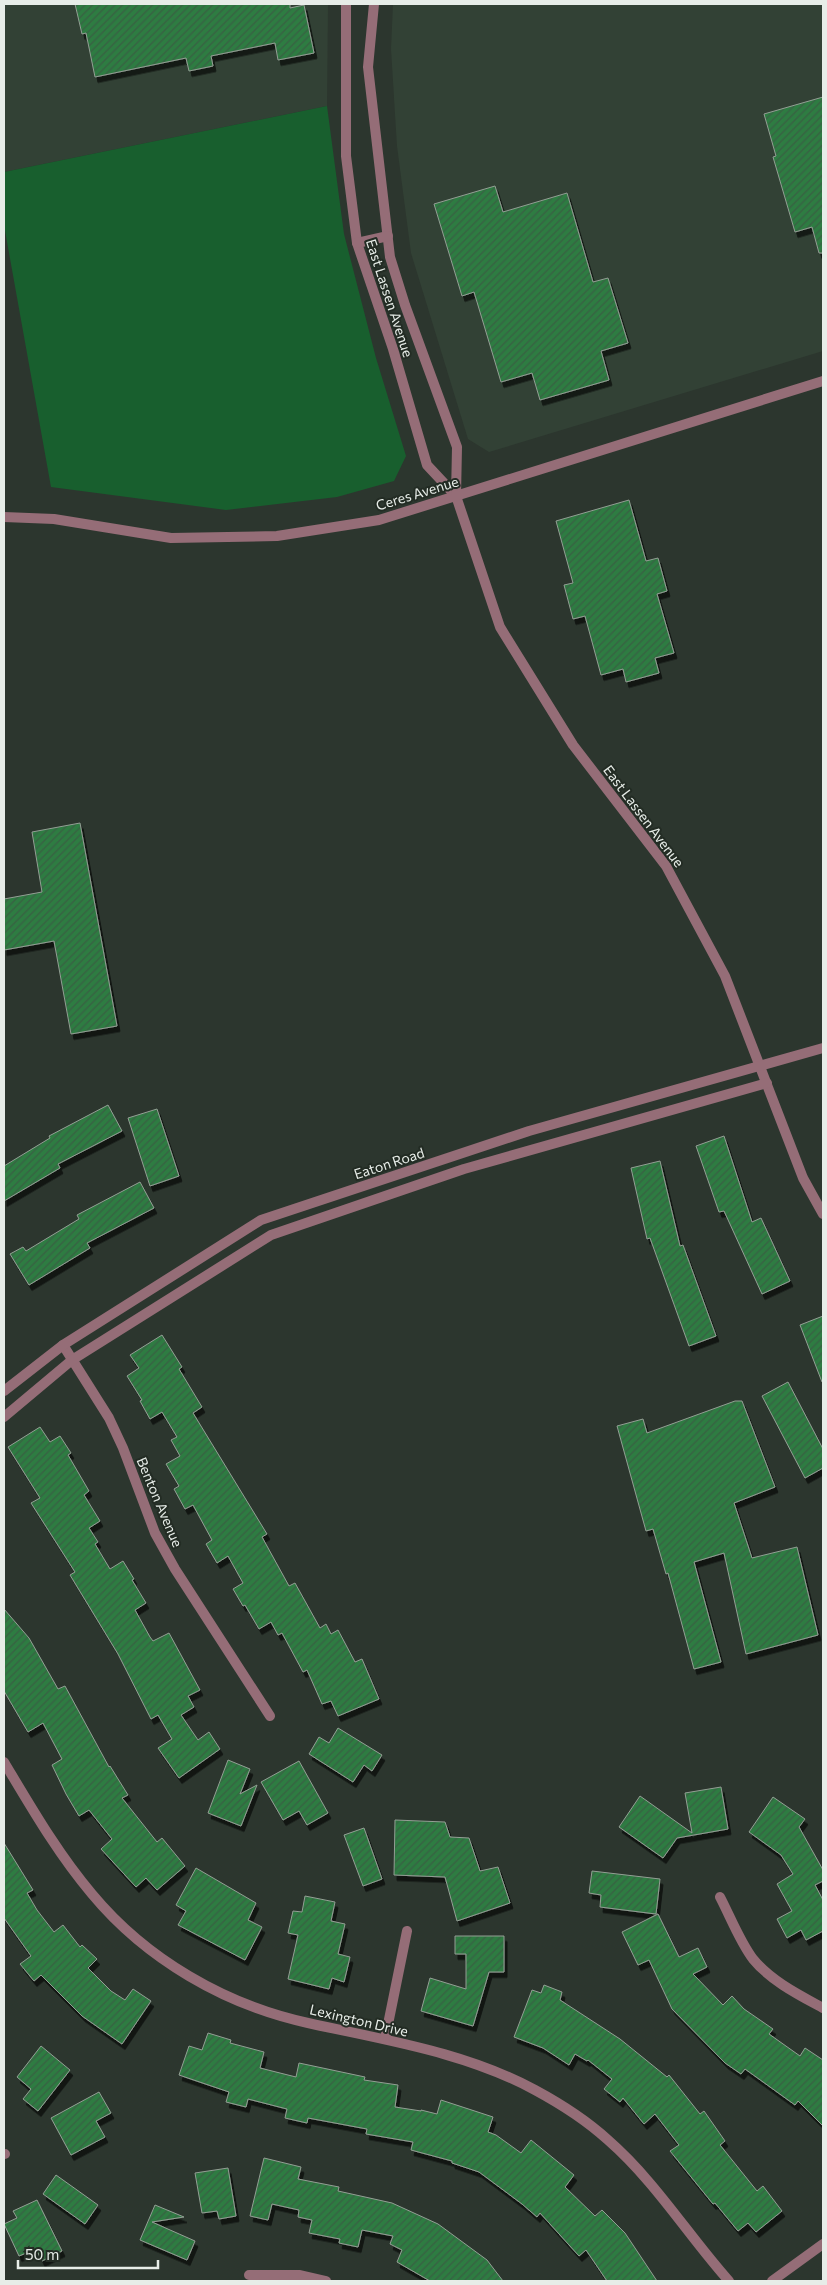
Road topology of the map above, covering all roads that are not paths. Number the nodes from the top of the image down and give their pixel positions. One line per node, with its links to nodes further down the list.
1 (346, 4): 4 (street, East Lassen Avenue)
2 (374, 4): 3 (street, East Lassen Avenue)
3 (388, 236): 4 (street); 6 (street, East Lassen Avenue)
4 (356, 244): 6 (street, East Lassen Avenue)
5 (823, 381): 6 (street, Ceres Avenue)
6 (456, 496): 7 (street, Ceres Avenue); 9 (street, East Lassen Avenue)
7 (4, 517)
8 (823, 1048): 9 (street, Eaton Road)
9 (762, 1067): 10 (street, East Lassen Avenue); 12 (street, Eaton Road)
10 (768, 1083): 11 (street, East Lassen Avenue); 13 (street)
11 (823, 1214)
12 (63, 1345): 13 (street, Benton Avenue); 14 (street, Eaton Road)
13 (72, 1360): 15 (street); 16 (street, Benton Avenue)
14 (4, 1391)
15 (4, 1417)
16 (270, 1716)
17 (4, 1762): 21 (street, Lexington Drive)
18 (720, 1897): 20 (street)
19 (407, 1931): 21 (street)
20 (823, 2008)
21 (385, 2039): 25 (street, Lexington Drive)
22 (823, 2244): 26 (street)
23 (249, 2275): 24 (street)
24 (326, 2281)
25 (729, 2281)
26 (772, 2281)

